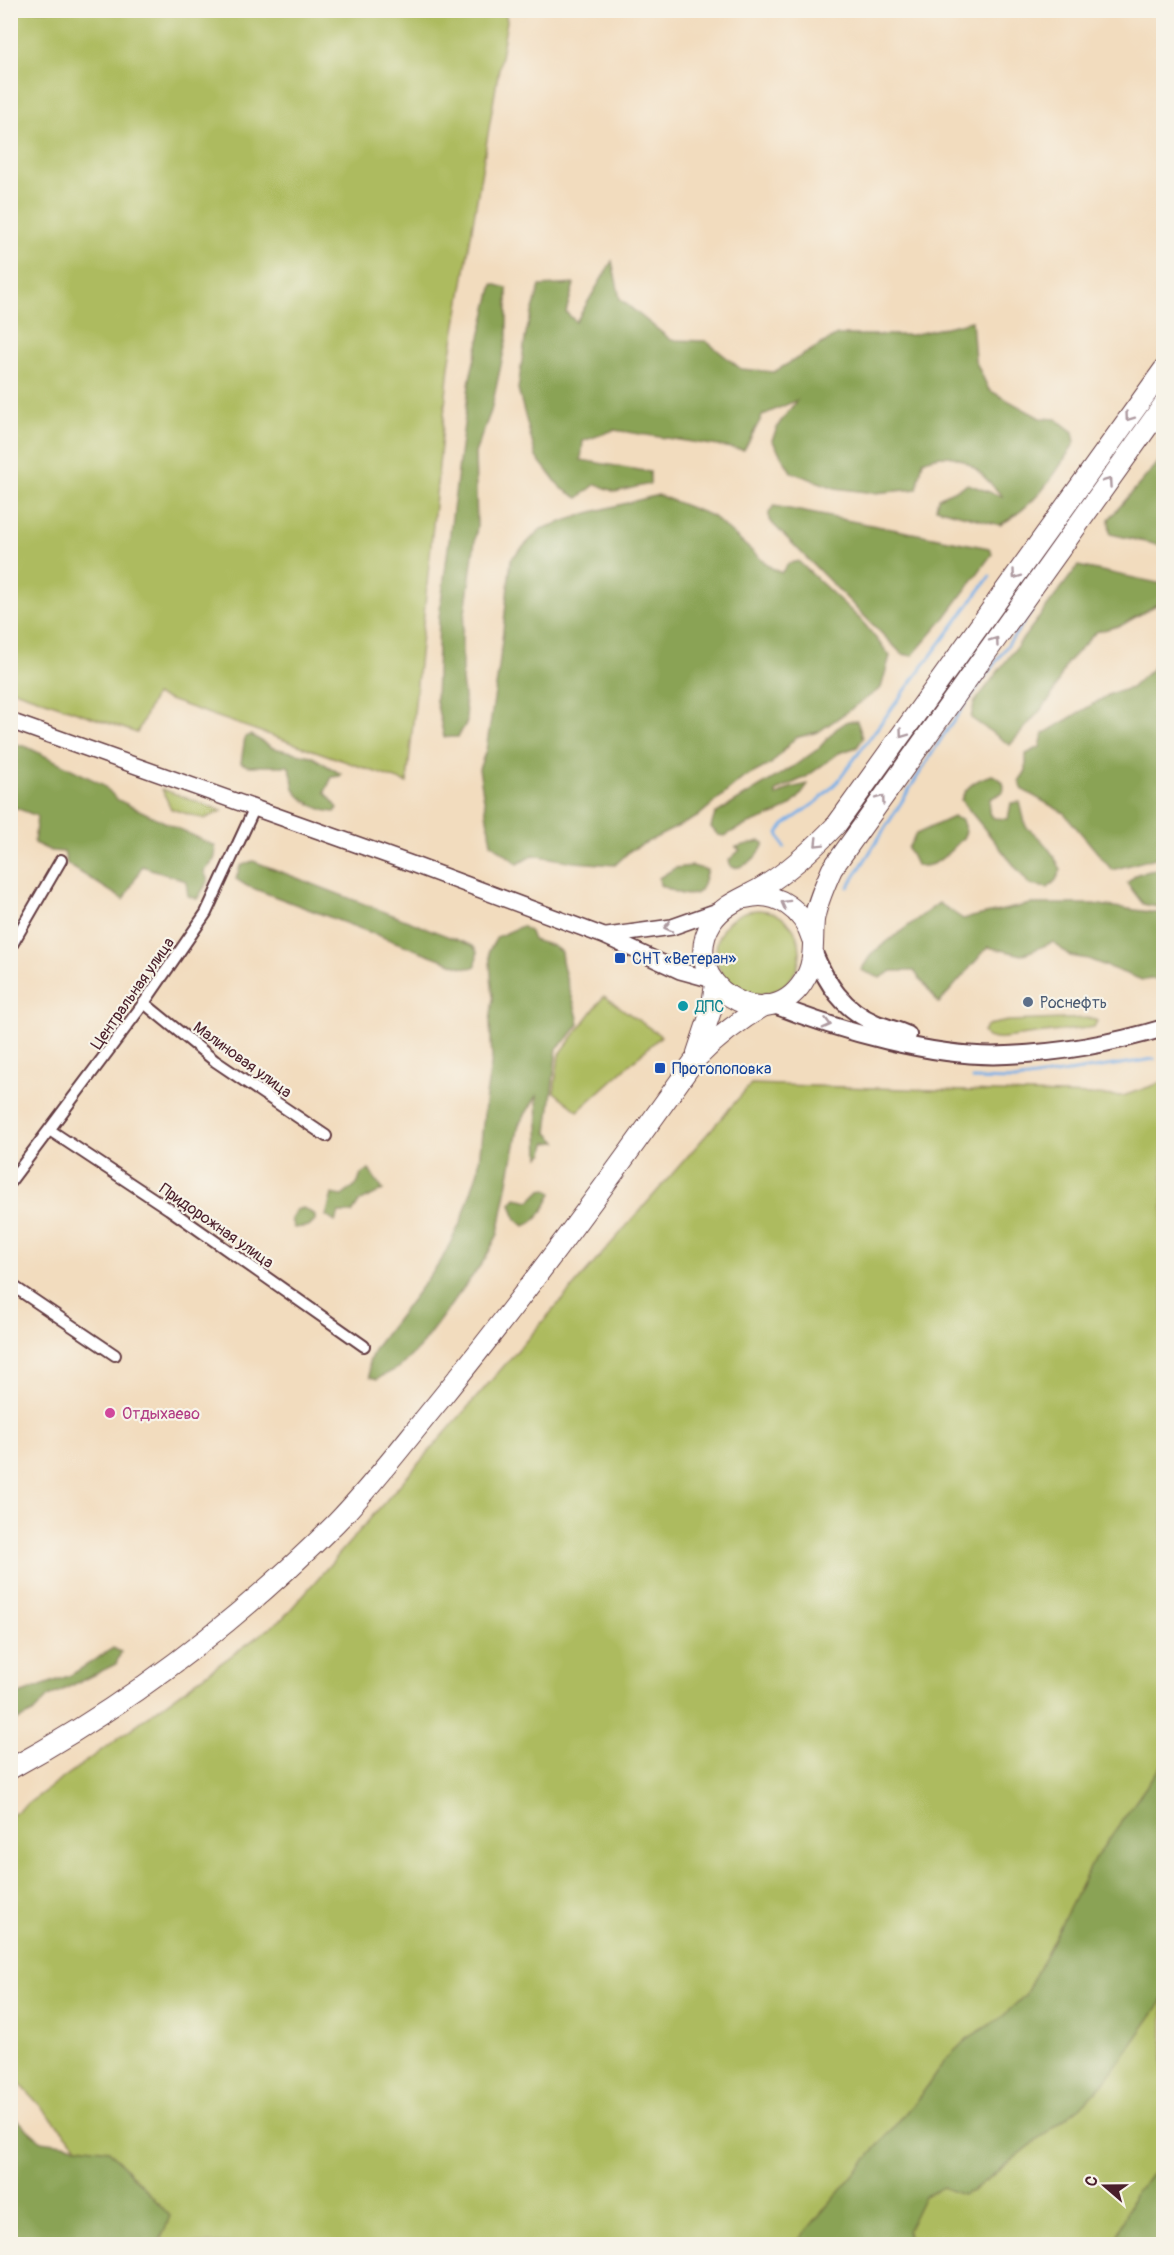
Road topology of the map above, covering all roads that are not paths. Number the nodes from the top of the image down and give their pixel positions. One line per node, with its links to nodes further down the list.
1 (1164, 369): 6 (highway, one-way to 6)
2 (1164, 404): 8 (highway, one-way to 2)
3 (10, 721): 4 (main road)
4 (255, 807): 7 (main road); 11 (street, Центральная улица)
5 (61, 860): 9 (street)
6 (730, 905): 7 (main road, one-way to 7); 8 (highway, one-way to 6); 10 (highway)
7 (604, 936): 10 (main road)
8 (813, 947): 12 (highway); 14 (main road)
9 (10, 948)
10 (714, 982): 12 (highway); 15 (highway)
11 (144, 1003): 16 (street, Центральная улица); 17 (street, Малиновая улица)
12 (769, 1004): 14 (main road, one-way to 14); 15 (highway)
13 (1164, 1028): 14 (main road)
14 (939, 1050)
15 (694, 1061): 22 (highway)
16 (51, 1131): 18 (street, Центральная улица); 20 (street, Придорожная улица)
17 (326, 1136)
18 (10, 1182)
19 (10, 1284): 21 (street)
20 (364, 1346)
21 (115, 1355)
22 (10, 1769)

